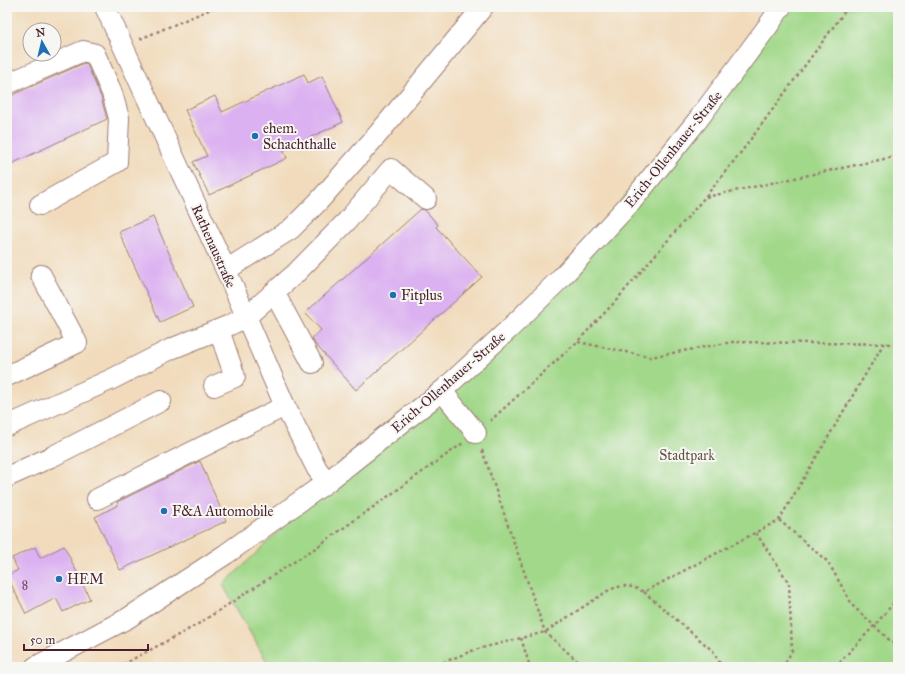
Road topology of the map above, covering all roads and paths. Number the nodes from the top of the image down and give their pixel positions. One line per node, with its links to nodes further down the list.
1 (105, 7): 6 (street, Rathenaustraße)
2 (216, 7): 6 (path)
3 (483, 7): 12 (street)
4 (781, 7): 23 (street, Erich-Ollenhauer-Straße)
5 (848, 7): 9 (path)
6 (123, 46): 12 (street, Rathenaustraße)
7 (7, 84): 11 (street)
8 (898, 156): 9 (path)
9 (705, 197): 17 (path)
10 (426, 199): 14 (street)
11 (40, 205)
12 (226, 270): 15 (street, Rathenaustraße)
13 (41, 275): 21 (street)
14 (274, 292): 15 (street); 20 (street)
15 (246, 317): 16 (street); 25 (street, Rathenaustraße)
16 (219, 330): 22 (street); 26 (street)
17 (577, 342): 18 (path); 27 (path)
18 (884, 343): 19 (path); 31 (path)
19 (898, 344)
20 (312, 363)
21 (7, 376)
22 (214, 386)
23 (442, 391): 27 (street); 29 (street, Erich-Ollenhauer-Straße)
24 (161, 401): 28 (street)
25 (285, 406): 29 (street, Rathenaustraße); 30 (street)
26 (7, 426)
27 (476, 433): 36 (path); 40 (path)
28 (7, 477)
29 (327, 482): 39 (street, Erich-Ollenhauer-Straße)
30 (97, 499)
31 (779, 520): 32 (path); 35 (path)
32 (756, 533): 33 (path); 45 (path)
33 (644, 592): 36 (path); 44 (path)
34 (898, 598): 35 (path)
35 (875, 625): 38 (path); 46 (path)
36 (545, 632): 37 (path); 43 (path)
37 (521, 638): 41 (path); 42 (path)
38 (898, 648)
39 (35, 667)
40 (118, 667)
41 (432, 667)
42 (530, 667)
43 (584, 667)
44 (722, 667)
45 (783, 667)
46 (835, 667)

